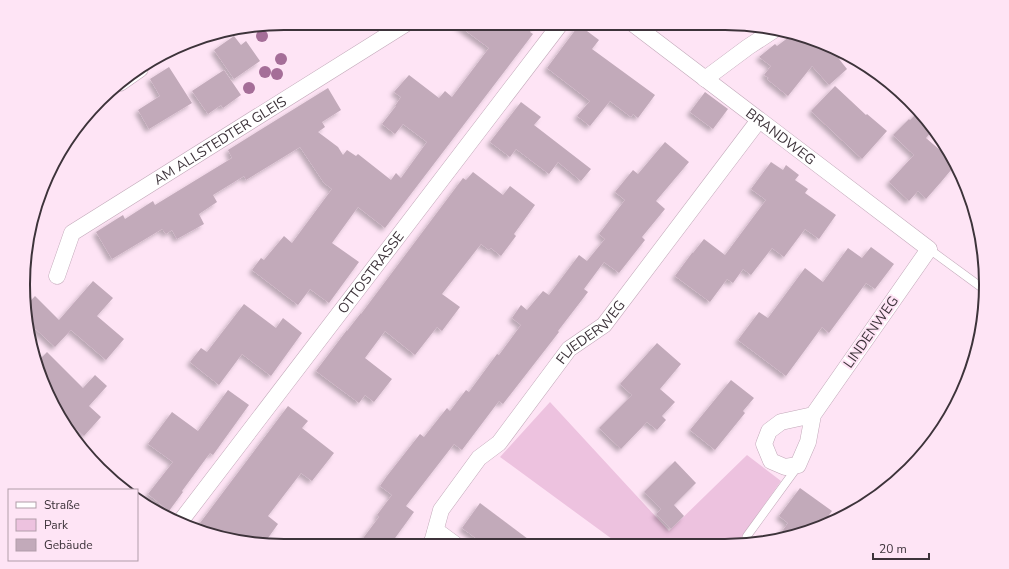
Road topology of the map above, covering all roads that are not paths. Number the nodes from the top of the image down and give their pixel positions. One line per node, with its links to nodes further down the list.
1 (396, 30): 8 (street, AM ALLSTEDTER GLEIS)
2 (557, 30): 12 (street, OTTOSTRASSE)
3 (641, 30): 5 (street, BRANDWEG)
4 (768, 34): 5 (street)
5 (705, 79): 6 (street, BRANDWEG)
6 (759, 120): 7 (street, BRANDWEG); 14 (street, FLIEDERWEG)
7 (930, 249): 9 (lane); 10 (street, LINDENWEG)
8 (56, 276)
9 (979, 285)
10 (813, 415): 11 (street, LINDENWEG); 11 (street)
11 (798, 465): 13 (lane)
12 (183, 518)
13 (747, 536)
14 (432, 539): 15 (street)
15 (448, 539)

